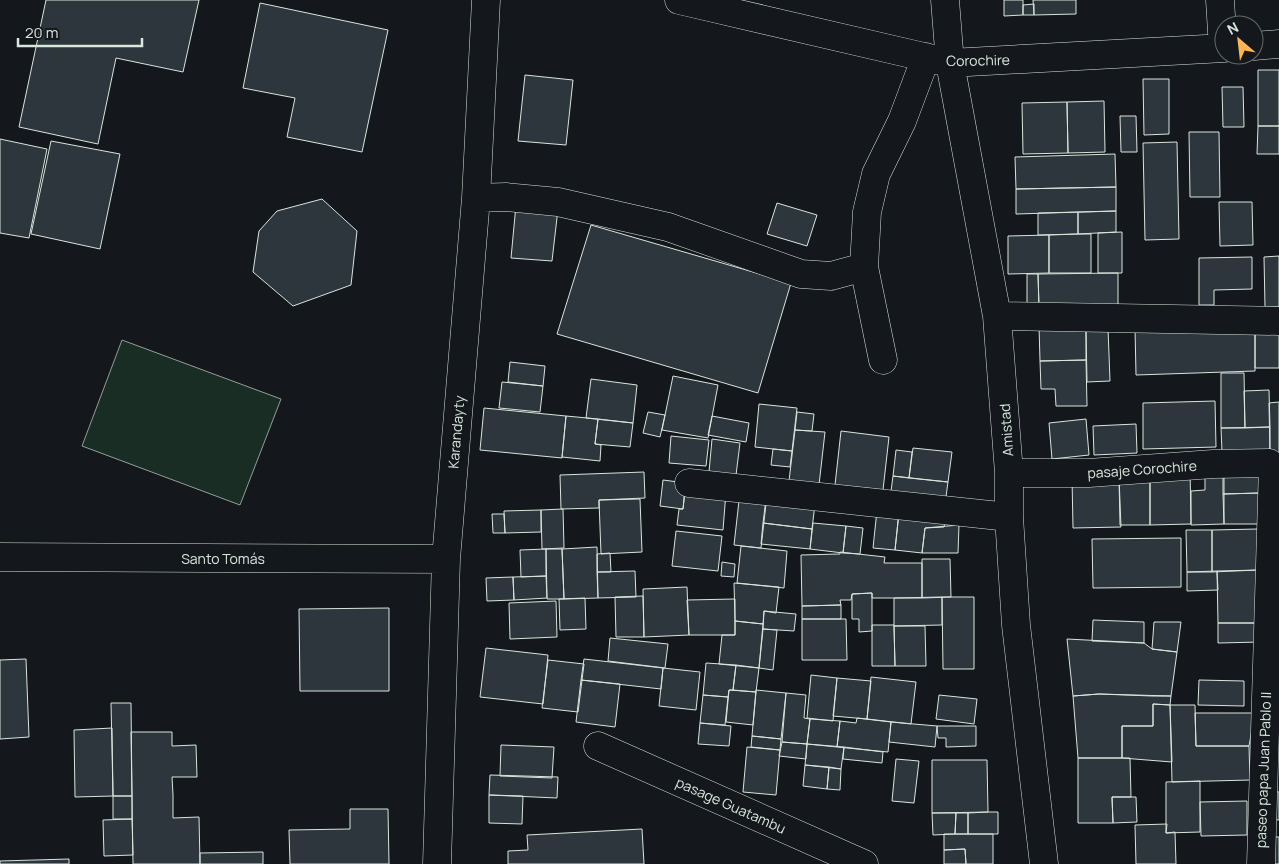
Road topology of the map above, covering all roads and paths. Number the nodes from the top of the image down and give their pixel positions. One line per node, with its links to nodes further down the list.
1 (486, 0): 10 (street, Karandayty)
2 (679, 0): 9 (street, Corochire)
3 (945, 0): 9 (street, Amistad)
4 (1220, 0): 5 (street)
5 (1221, 15)
6 (1279, 44): 7 (street)
7 (1264, 45)
8 (1214, 48): 9 (street, Corochire)
9 (938, 60): 11 (street); 12 (street, Amistad)
10 (476, 198): 11 (street); 20 (street, Karandayty)
11 (864, 266): 14 (street)
12 (998, 316): 13 (street); 16 (street, Amistad)
13 (1279, 321)
14 (883, 360)
15 (1273, 466): 16 (street, pasaje Corochire); 25 (street, paseo papa Juan Pablo II)
16 (1009, 473): 18 (street, Amistad)
17 (688, 483): 18 (street)
18 (1009, 517): 24 (street, Amistad)
19 (0, 557): 20 (street, Santo Tomás)
20 (446, 560): 22 (street, Karandayty)
21 (598, 746): 23 (street, pasage Guatambu)
22 (437, 864)
23 (864, 864)
24 (1044, 864)
25 (1260, 864)

